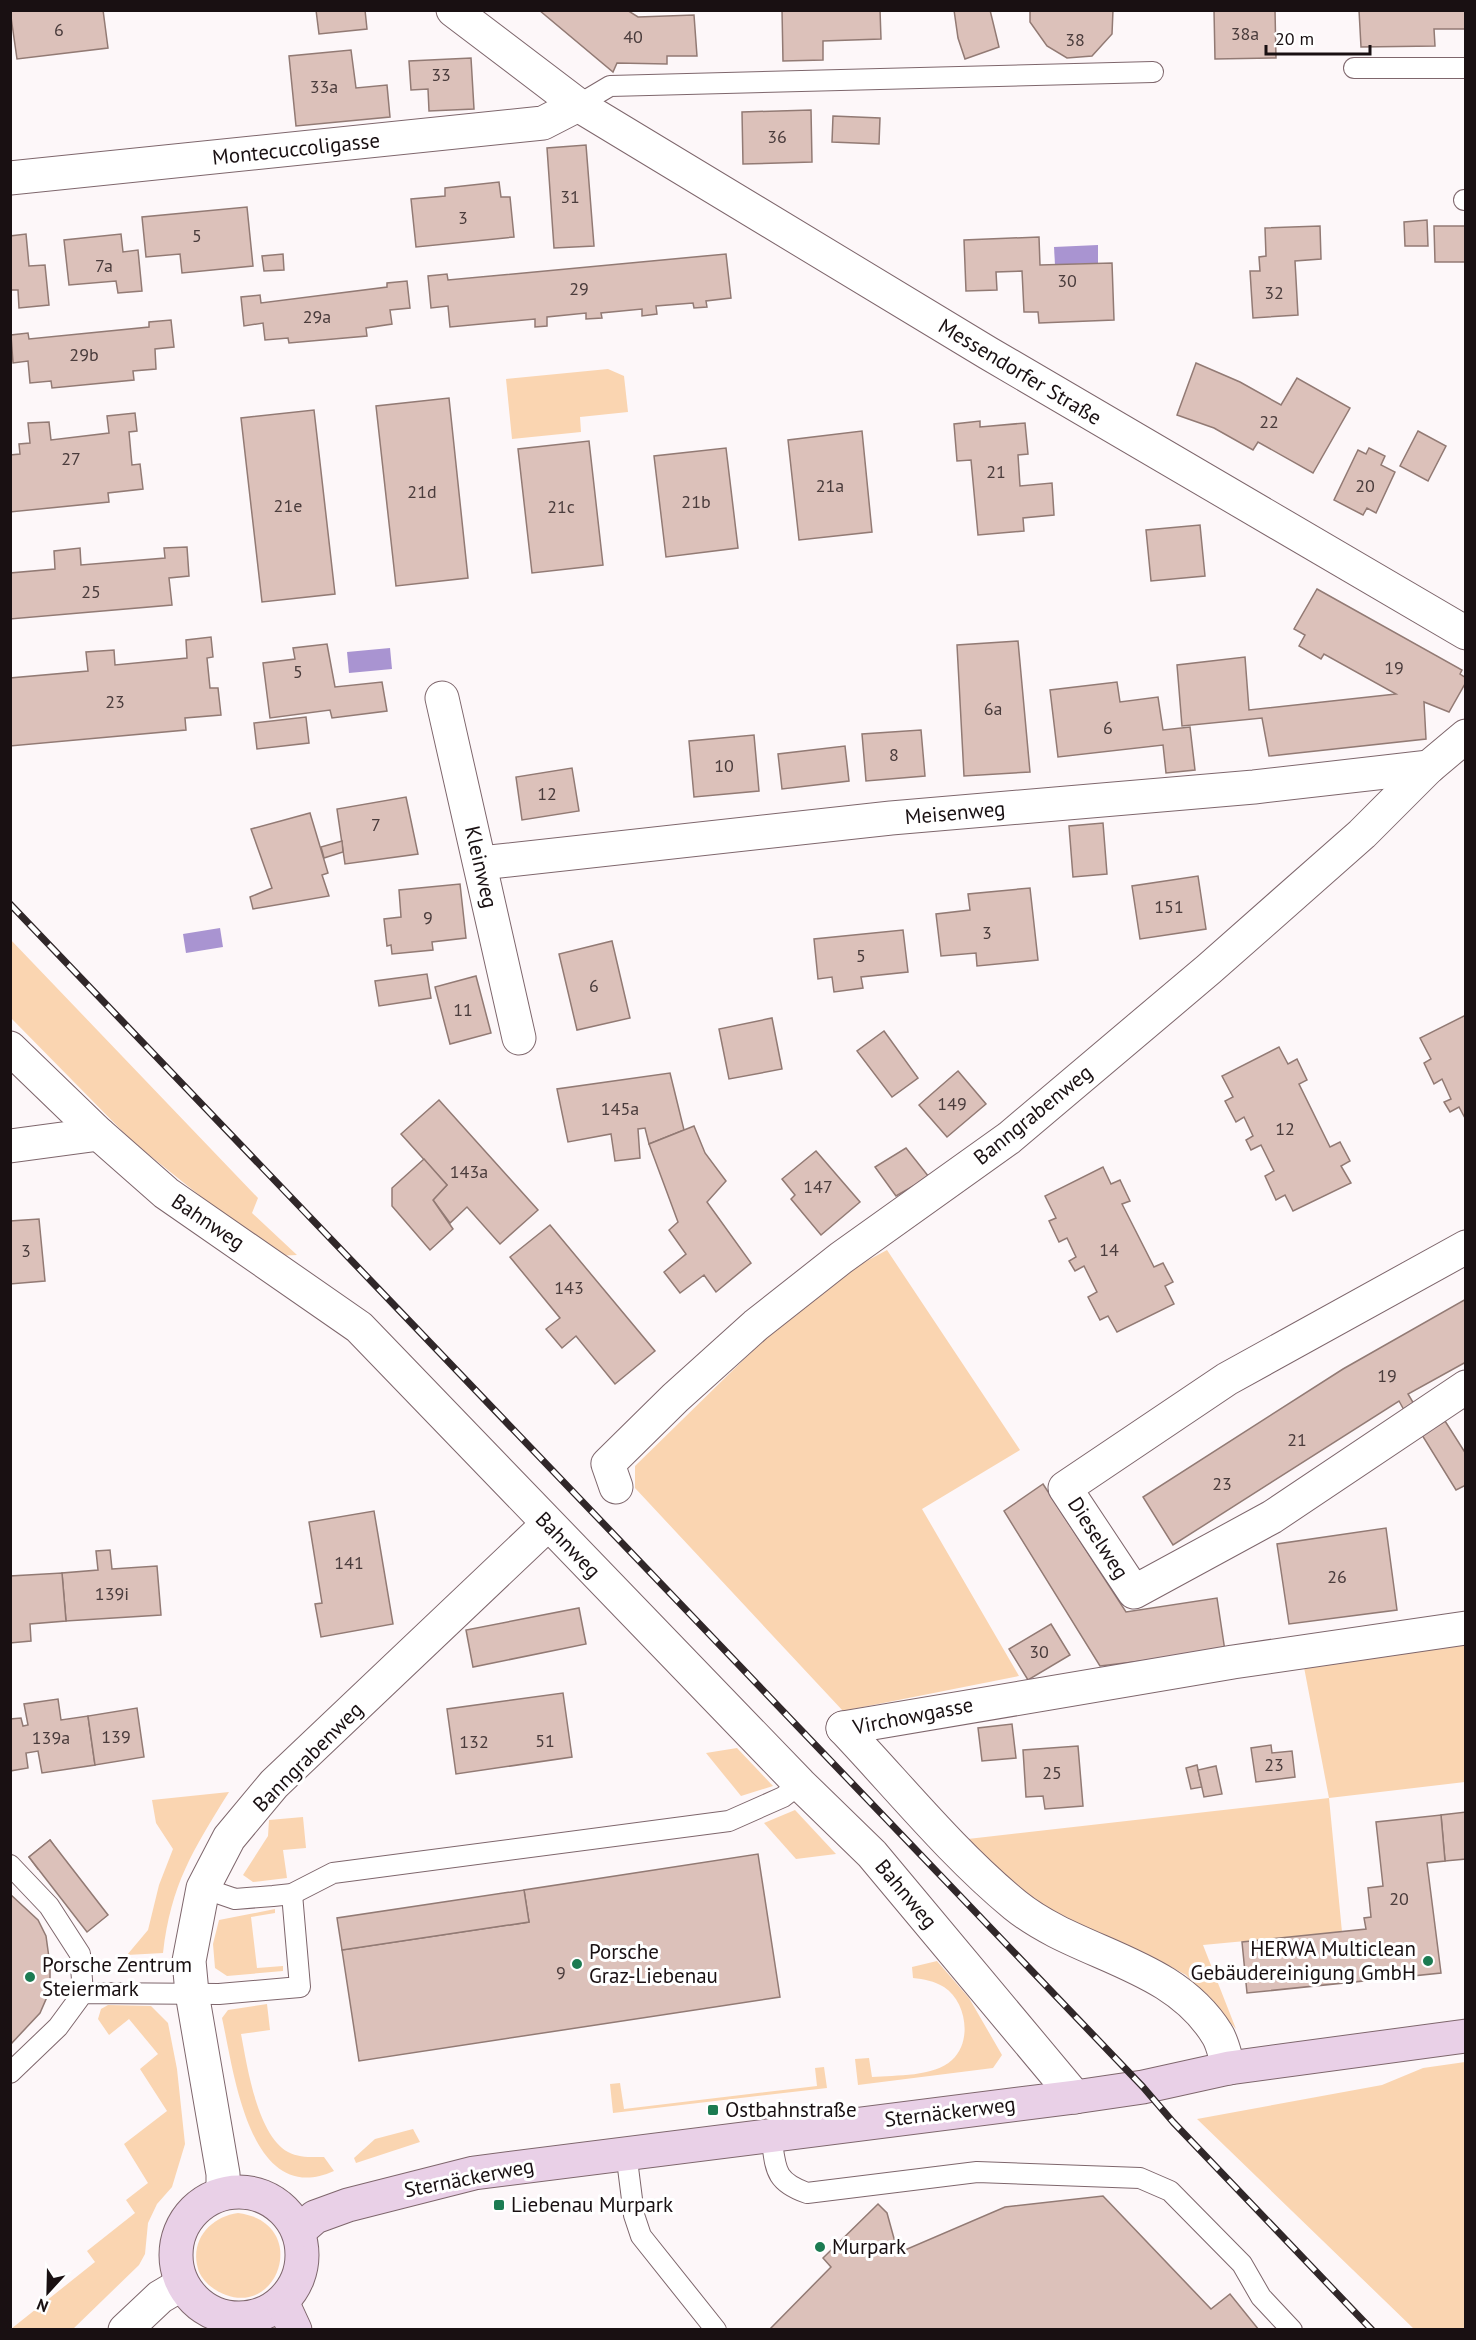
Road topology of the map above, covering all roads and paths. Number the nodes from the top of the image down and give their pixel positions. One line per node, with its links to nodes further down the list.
1 (453, 10): 5 (street, Messendorfer Straße)
2 (1354, 68): 3 (lane)
3 (1466, 68)
4 (1153, 72): 5 (lane)
5 (578, 105): 6 (street, Montecuccoligasse); 7 (street, Messendorfer Straße)
6 (10, 178)
7 (1466, 633)
8 (442, 698): 11 (street, Kleinweg)
9 (1466, 736): 10 (street, Banngrabenweg)
10 (1429, 767): 11 (street, Meisenweg); 18 (street, Banngrabenweg)
11 (481, 863): 12 (street, Kleinweg)
12 (519, 1038)
13 (10, 1048): 14 (street, Bahnweg)
14 (99, 1134): 15 (street); 19 (street, Bahnweg)
15 (10, 1146)
16 (1466, 1247): 17 (street, Dieselweg)
17 (1466, 1387)
18 (616, 1487)
19 (548, 1524): 21 (street, Bahnweg); 23 (street, Banngrabenweg)
20 (1466, 1628): 28 (street, Virchowgasse)
21 (800, 1784): 24 (lane); 30 (street, Bahnweg)
22 (10, 1865): 25 (lane)
23 (203, 1888): 24 (lane); 26 (street, Banngrabenweg)
24 (292, 1894): 26 (lane)
25 (83, 1993): 26 (lane); 29 (lane)
26 (192, 1994): 33 (street, Banngrabenweg)
27 (1466, 2036): 28 (main road, Sternäckerweg)
28 (1229, 2068): 30 (main road, Sternäckerweg)
29 (10, 2073)
30 (1075, 2097): 31 (main road, Sternäckerweg)
31 (771, 2135): 32 (main road, Sternäckerweg); 39 (lane)
32 (626, 2152): 34 (main road, Sternäckerweg); 38 (lane)
33 (223, 2193): 34 (main road); 35 (main road)
34 (299, 2231): 36 (main road)
35 (182, 2284): 36 (main road); 37 (street)
36 (289, 2317)
37 (125, 2330)
38 (716, 2330)
39 (1292, 2330)

